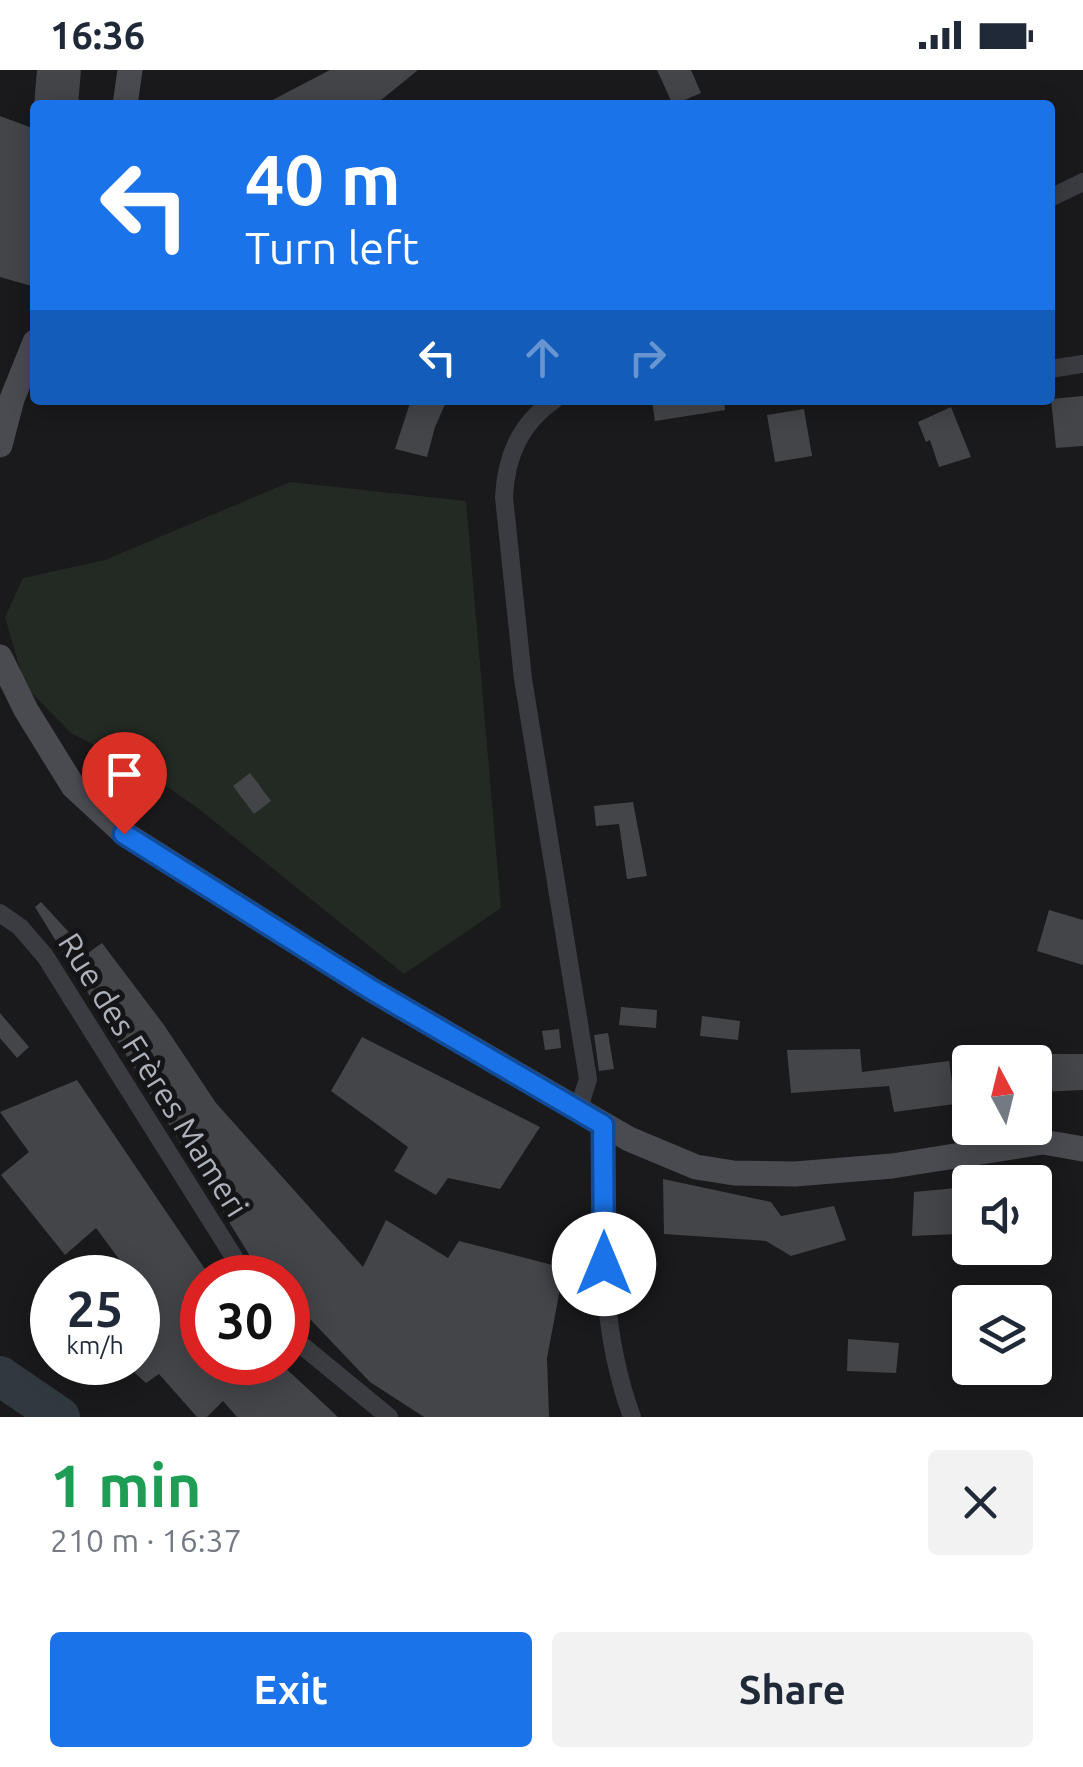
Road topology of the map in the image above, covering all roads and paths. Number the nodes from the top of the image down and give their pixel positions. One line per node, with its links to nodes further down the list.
1 (130, 70): 2 (main road)
2 (125, 100)
3 (1083, 182): 4 (street)
4 (1055, 196)
5 (30, 352): 8 (main road)
6 (1083, 364): 7 (street)
7 (1055, 369)
8 (6, 399): 10 (main road)
9 (549, 405): 13 (street)
10 (0, 445)
11 (0, 657): 13 (main road)
12 (0, 913): 16 (street, Rue des Frères Mameri)
13 (578, 1111): 14 (main road)
14 (603, 1125): 15 (main road); 19 (street)
15 (1083, 1149)
16 (232, 1255)
17 (310, 1353): 18 (street)
18 (381, 1415)
19 (632, 1417)

